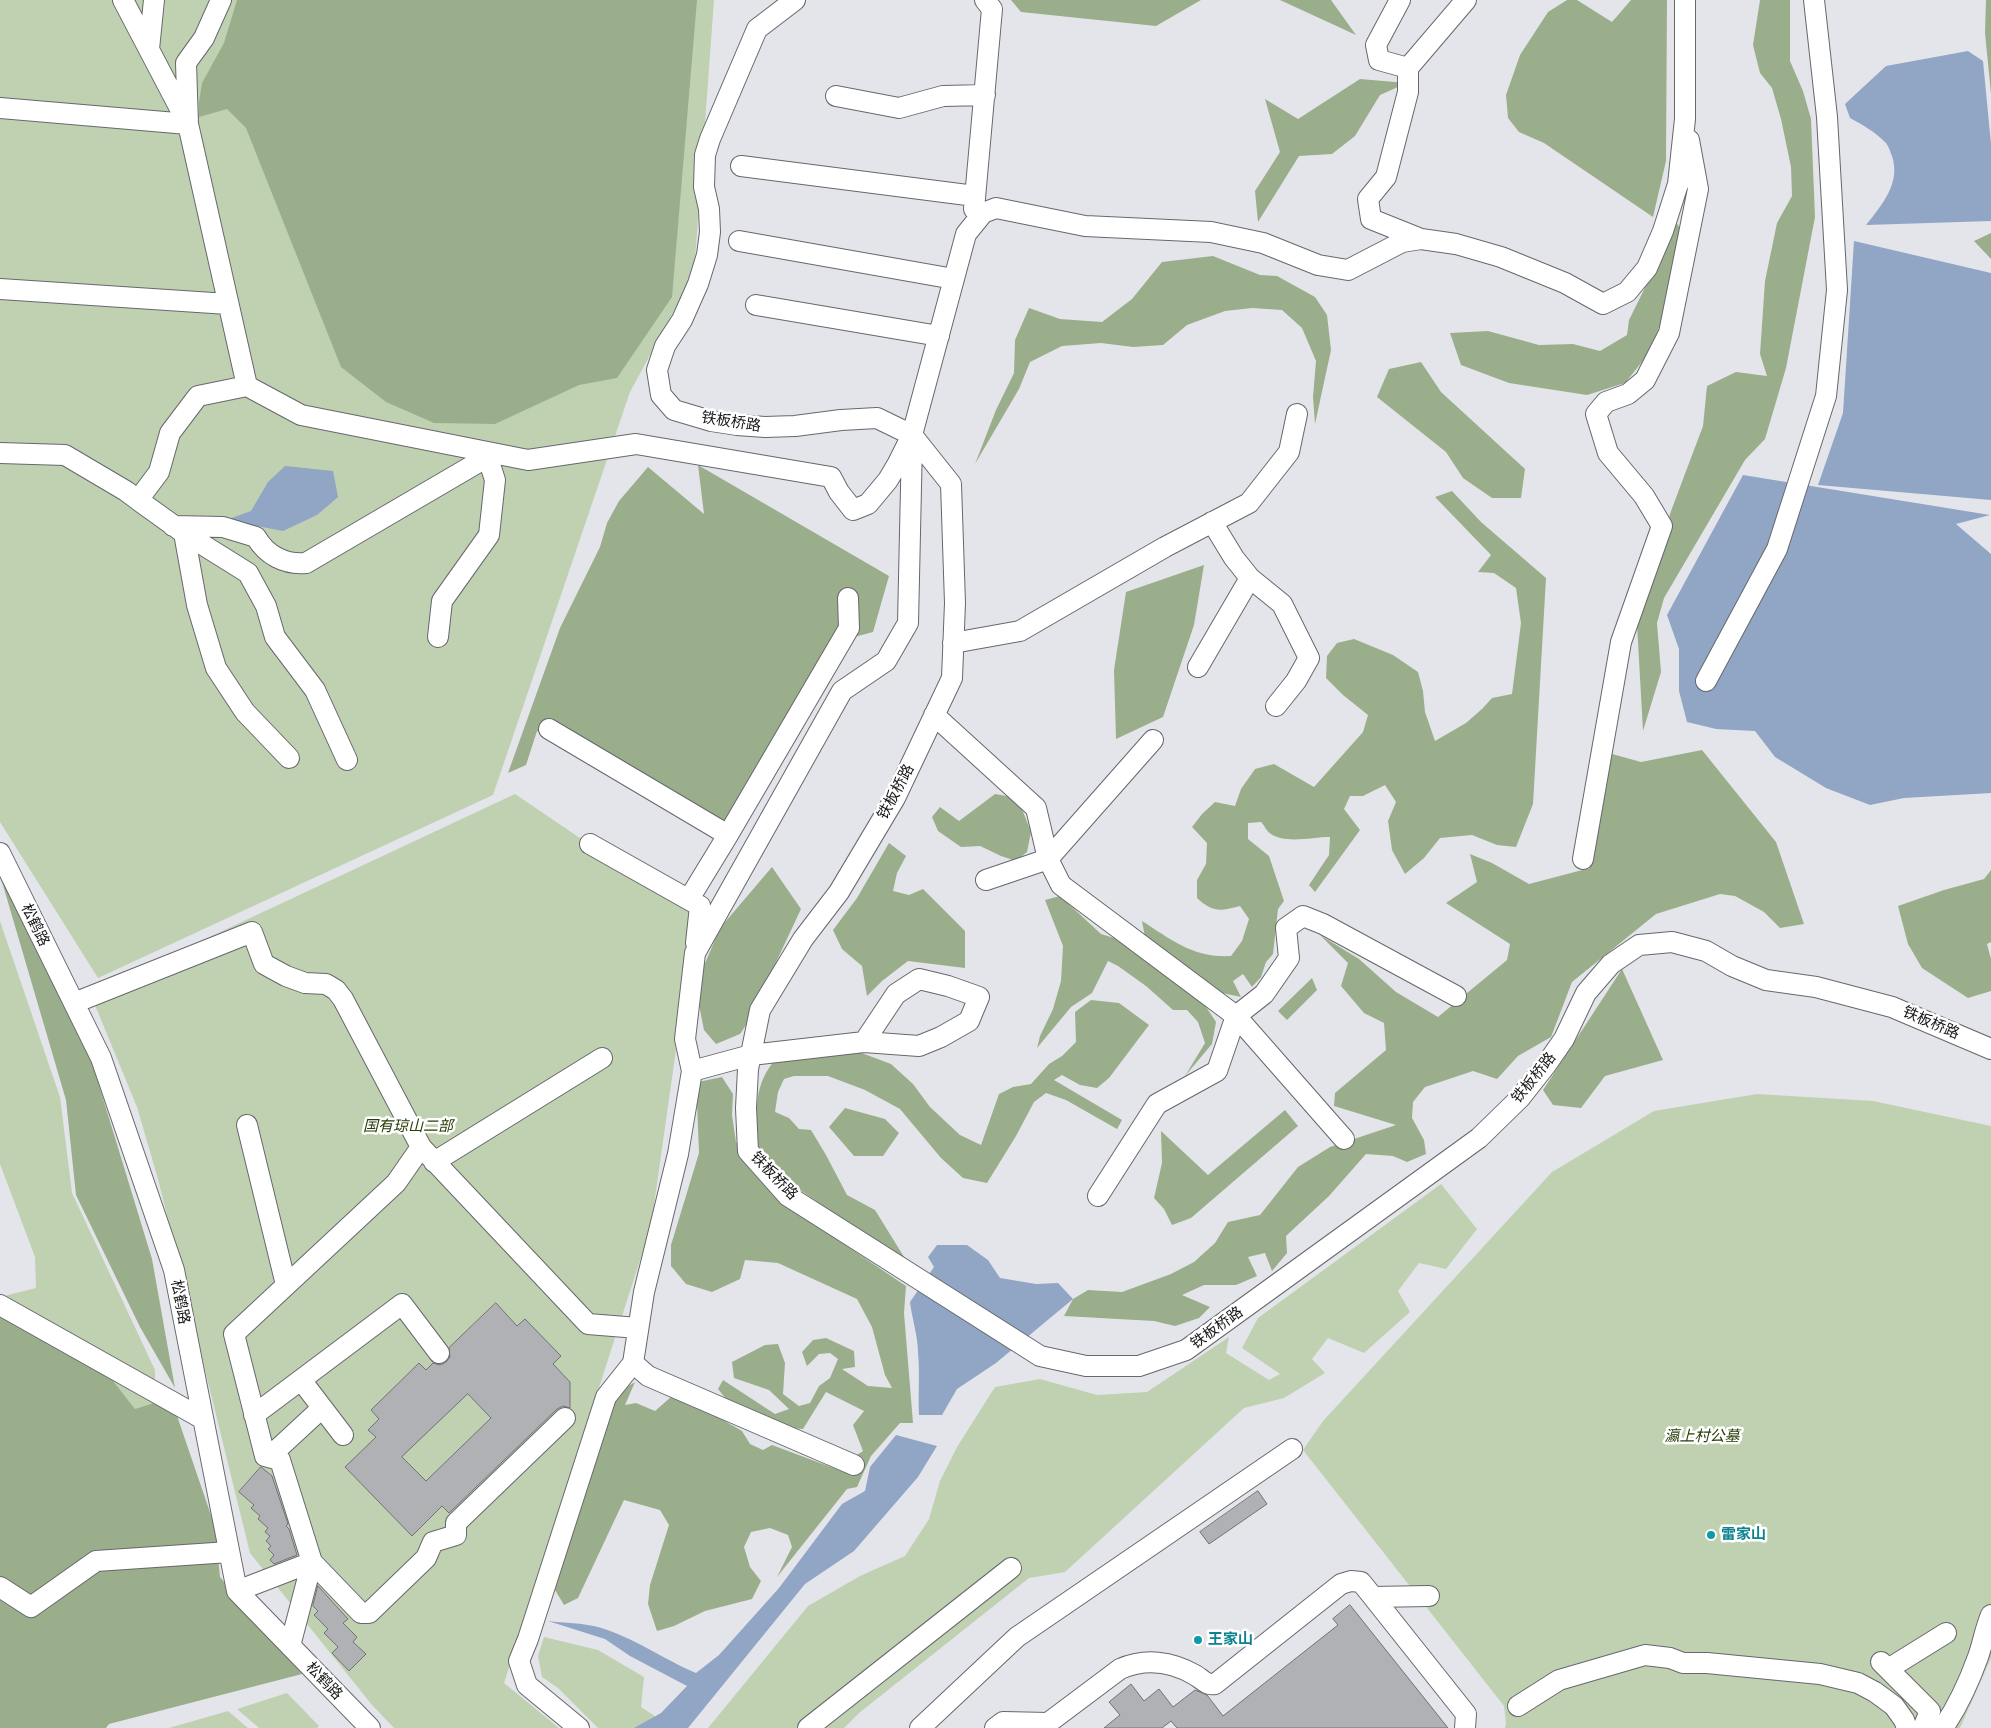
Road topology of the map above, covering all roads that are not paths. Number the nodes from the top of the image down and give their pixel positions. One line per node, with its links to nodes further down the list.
1 (123, 0): 10 (street)
2 (154, 0): 10 (street)
3 (221, 0): 16 (street)
4 (795, 0): 29 (street, 铁板桥路)
5 (985, 0): 12 (street)
6 (1400, 0): 11 (street)
7 (1466, 0): 11 (street)
8 (1685, 0): 15 (street)
9 (1814, 0): 41 (street)
10 (149, 49): 16 (street)
11 (1408, 68): 20 (street)
12 (984, 95): 13 (street); 18 (street)
13 (836, 96)
14 (0, 108): 16 (street)
15 (1685, 119): 20 (street); 52 (street)
16 (188, 124): 24 (street)
17 (741, 166): 18 (street)
18 (975, 196): 19 (street)
19 (973, 224): 20 (street); 22 (street)
20 (1421, 239)
21 (739, 241): 22 (street)
22 (954, 279): 26 (street)
23 (0, 289): 24 (street)
24 (228, 304): 27 (street)
25 (756, 305): 26 (street)
26 (939, 336): 29 (street)
27 (247, 386): 30 (street); 33 (street)
28 (1297, 414): 34 (street)
29 (912, 435): 30 (street); 39 (street, 铁板桥路); 55 (street)
30 (486, 452): 35 (street); 38 (street)
31 (0, 453): 32 (street)
32 (65, 455): 33 (street); 35 (street)
33 (138, 500): 35 (street)
34 (1212, 522): 36 (street); 39 (street)
35 (174, 531): 46 (street); 47 (street)
36 (1250, 578): 40 (street); 42 (street)
37 (848, 598): 48 (street)
38 (438, 637)
39 (953, 643): 43 (street, 铁板桥路)
40 (1198, 667)
41 (1706, 681)
42 (1276, 706)
43 (934, 715): 51 (street); 61 (street, 铁板桥路)
44 (549, 729): 48 (street)
45 (1153, 740): 51 (street)
46 (289, 758)
47 (347, 760)
48 (728, 834): 54 (street)
49 (590, 844): 54 (street)
50 (0, 853): 57 (street, 松鹤路)
51 (1048, 859): 53 (street); 58 (street)
52 (1582, 859)
53 (986, 880)
54 (689, 899): 55 (street)
55 (695, 953): 63 (street)
56 (1456, 996): 58 (street)
57 (74, 1003): 66 (street); 77 (street, 松鹤路)
58 (1236, 1016): 65 (street); 67 (street)
59 (864, 1042): 59 (street); 61 (street)
60 (1991, 1049): 61 (street, 铁板桥路)
61 (751, 1056): 63 (street)
62 (602, 1058): 66 (street)
63 (692, 1071): 70 (street)
64 (246, 1126): 68 (street)
65 (1344, 1139)
66 (428, 1155): 68 (street); 70 (street)
67 (1098, 1196)
68 (286, 1285): 75 (street)
69 (0, 1305): 77 (street)
70 (638, 1328): 72 (street)
71 (439, 1353): 73 (street)
72 (632, 1363): 81 (street); 94 (street)
73 (301, 1380): 74 (street); 75 (street)
74 (322, 1408): 78 (street); 80 (street)
75 (254, 1415): 80 (street)
76 (564, 1418): 83 (street)
77 (203, 1419): 82 (street, 松鹤路)
78 (343, 1435)
79 (1292, 1449): 96 (street)
80 (270, 1457): 83 (street)
81 (854, 1465)
82 (229, 1552): 85 (street); 86 (street, 松鹤路)
83 (312, 1562): 86 (street); 91 (street)
84 (1011, 1568): 95 (street)
85 (0, 1587)
86 (238, 1592): 91 (street, 松鹤路)
87 (1429, 1596): 88 (street)
88 (1373, 1597): 97 (street); 98 (street)
89 (1991, 1615): 101 (street)
90 (1946, 1633): 100 (street)
91 (290, 1646): 93 (street, 松鹤路)
92 (1518, 1706): 99 (street)
93 (370, 1728)
94 (579, 1728)
95 (808, 1728)
96 (920, 1728)
97 (995, 1728)
98 (1465, 1728)
99 (1907, 1728)
100 (1923, 1728)
101 (1943, 1728)

